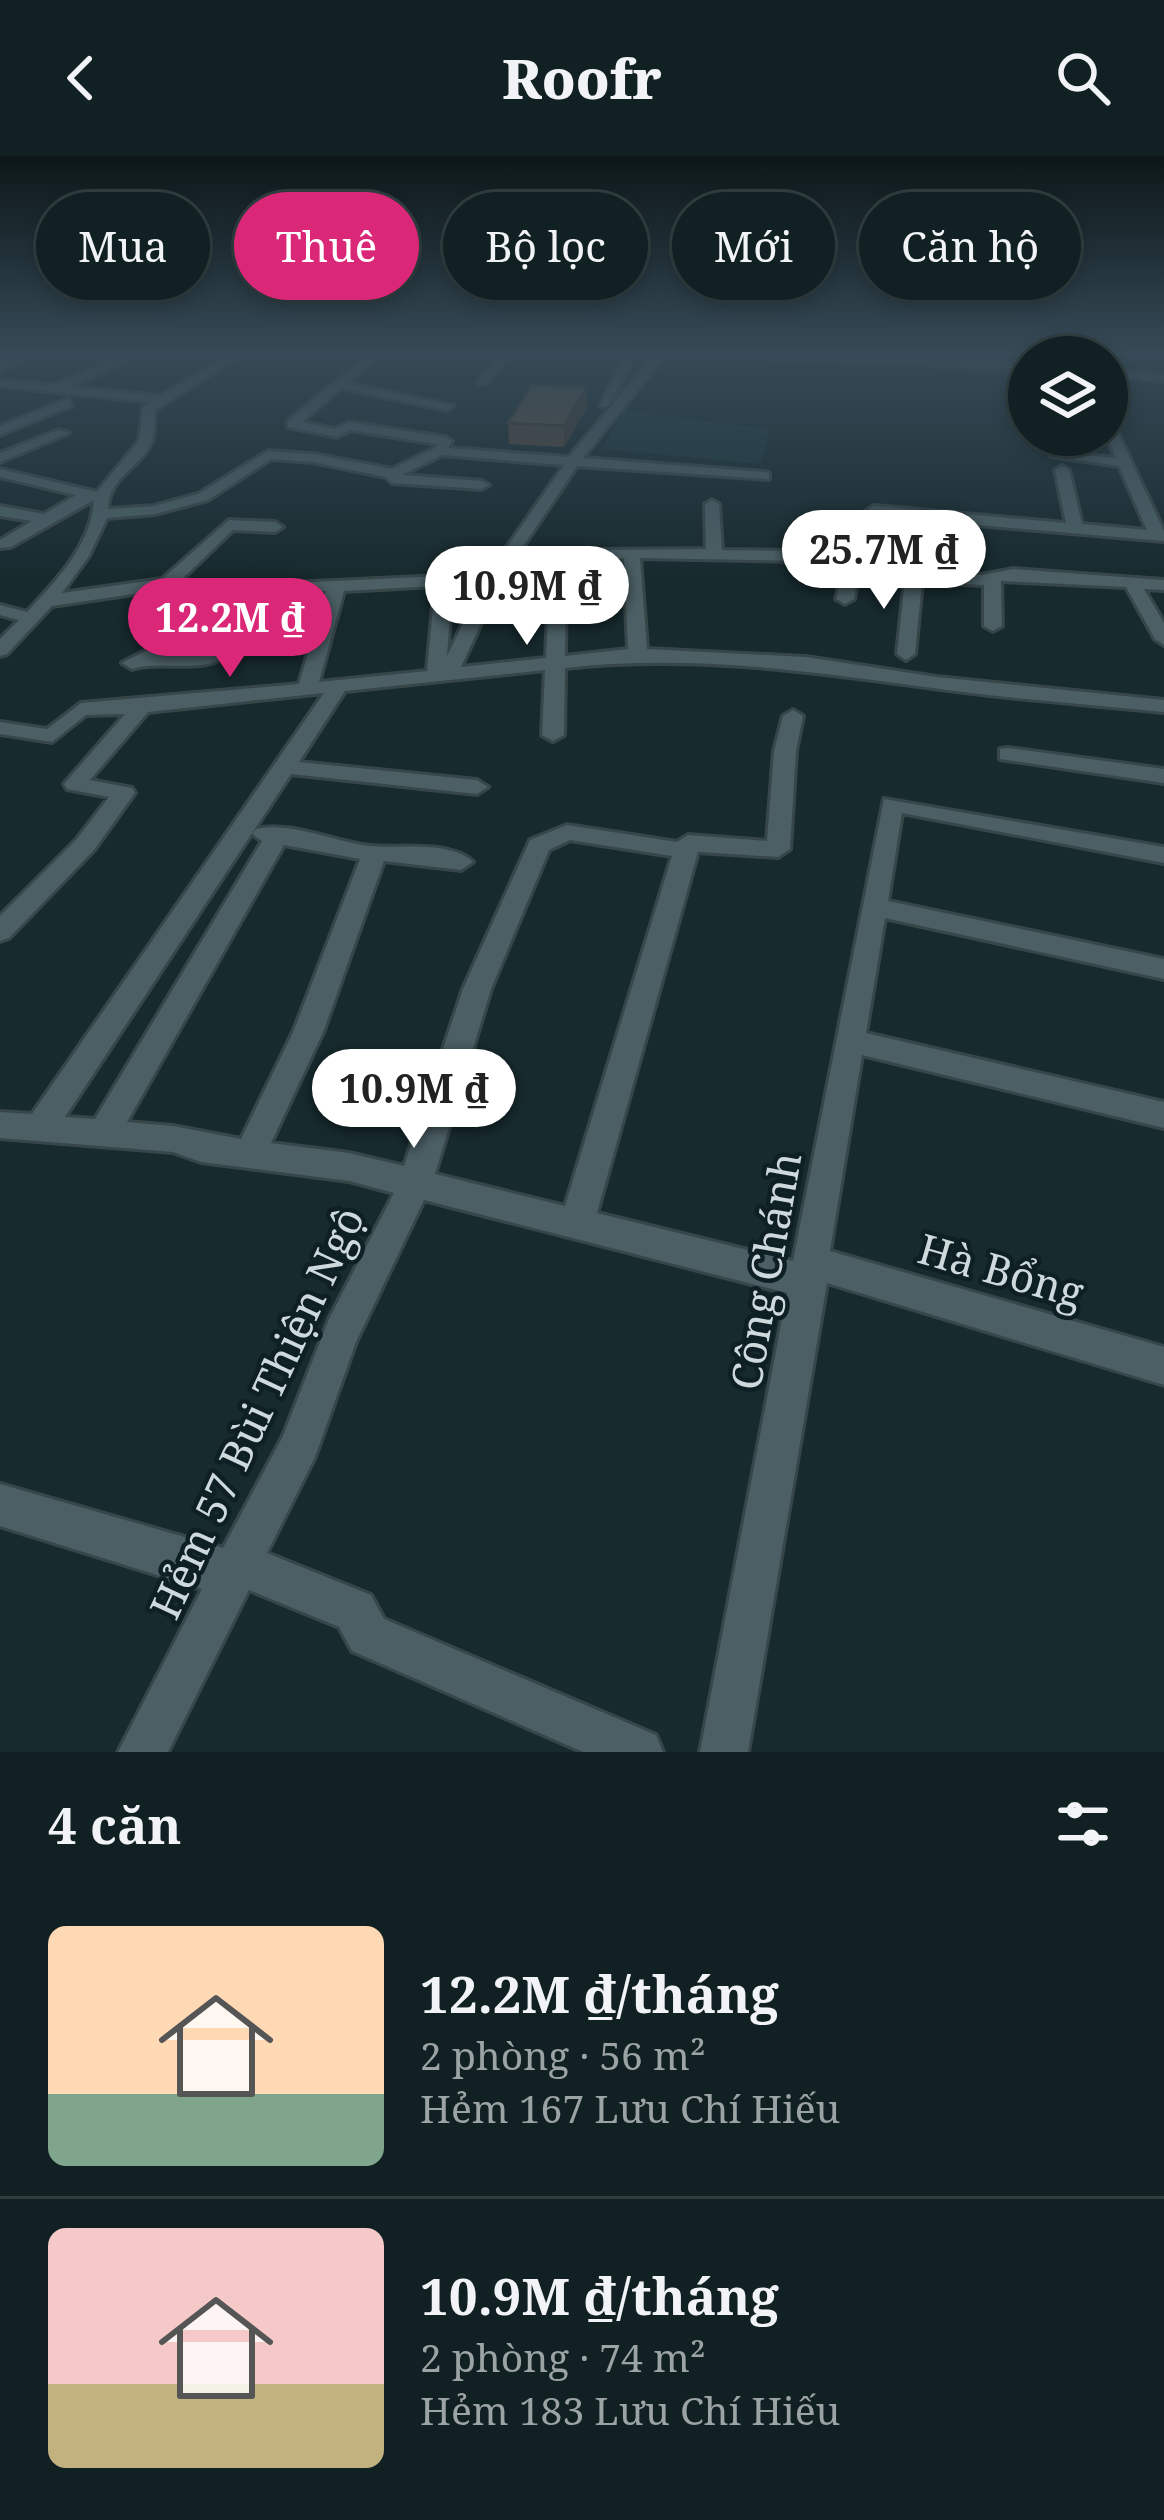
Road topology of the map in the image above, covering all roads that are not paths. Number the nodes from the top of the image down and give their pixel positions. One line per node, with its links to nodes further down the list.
1 (146, 428): 19 (street)
2 (314, 428): 3 (street)
3 (345, 428)
4 (366, 428): 8 (street)
5 (591, 428): 12 (street)
6 (600, 428): 12 (street)
7 (63, 433): 11 (street)
8 (440, 451): 12 (street); 16 (street)
9 (1058, 456): 13 (street)
10 (1124, 456): 13 (street)
11 (0, 458)
12 (574, 460): 17 (street); 33 (street)
13 (1127, 463): 26 (street)
14 (1062, 470): 24 (street)
15 (0, 473): 19 (street)
16 (394, 474): 18 (street); 19 (street)
17 (764, 476)
18 (482, 485)
19 (98, 502): 23 (street); 42 (street)
20 (712, 504): 29 (street)
21 (874, 511): 24 (street)
22 (0, 512): 23 (street)
23 (46, 519): 27 (street)
24 (1074, 525): 26 (street)
25 (275, 526): 36 (street)
26 (1161, 535)
27 (5, 544)
28 (632, 553): 29 (street); 30 (street); 48 (street)
29 (714, 554): 31 (street)
30 (558, 563): 33 (street); 51 (street)
31 (851, 568): 32 (street); 41 (street)
32 (914, 576): 34 (street); 49 (street)
33 (494, 577): 35 (street); 52 (street)
34 (992, 579): 37 (street); 45 (street)
35 (444, 582): 39 (street); 52 (street)
36 (167, 584): 40 (street); 42 (street)
37 (1133, 584): 38 (street); 46 (street)
38 (1164, 585)
39 (336, 587): 40 (street); 54 (street)
40 (248, 590): 50 (street)
41 (845, 599)
42 (48, 601): 44 (street)
43 (0, 610): 44 (street)
44 (31, 618): 47 (street)
45 (993, 626)
46 (1164, 639)
47 (0, 650)
48 (638, 654): 51 (street); 56 (street)
49 (907, 654)
50 (132, 663)
51 (554, 663): 52 (street); 59 (street)
52 (442, 674): 53 (street)
53 (339, 686): 54 (street); 61 (street)
54 (308, 688): 55 (street)
55 (142, 706): 58 (street); 71 (street)
56 (1164, 706)
57 (793, 716): 66 (street, Hẻm 57 Bùi Thiện Ngộ)
58 (0, 728)
59 (554, 735)
60 (1008, 754): 62 (street)
61 (287, 766): 63 (street); 64 (street)
62 (1164, 776)
63 (477, 787)
64 (243, 830): 65 (street); 76 (street)
65 (277, 836): 67 (street); 77 (street)
66 (686, 851): 79 (street, Hẻm 57 Bùi Thiện Ngộ); 80 (street)
67 (374, 854): 69 (street); 78 (street)
68 (1164, 856): 70 (street, Công Chánh)
69 (461, 862)
70 (874, 908): 72 (street); 73 (street, Công Chánh)
71 (0, 932)
72 (1164, 969)
73 (852, 1041): 74 (street); 81 (street, Công Chánh)
74 (1164, 1115)
75 (0, 1125): 76 (street, Hà Bổng)
76 (38, 1131): 77 (street, Hà Bổng)
77 (102, 1136): 78 (street, Hà Bổng)
78 (250, 1154): 79 (street, Hà Bổng)
79 (414, 1187): 80 (street, Hà Bổng); 84 (street, Hẻm 57 Bùi Thiện Ngộ)
80 (577, 1222): 81 (street, Hà Bổng)
81 (810, 1272): 82 (street, Hà Bổng); 87 (street, Công Chánh)
82 (1164, 1366)
83 (0, 1505): 84 (street)
84 (241, 1565): 85 (street, Hẻm 57 Bùi Thiện Ngộ); 86 (street)
85 (142, 1752)
86 (640, 1752)
87 (724, 1752)

